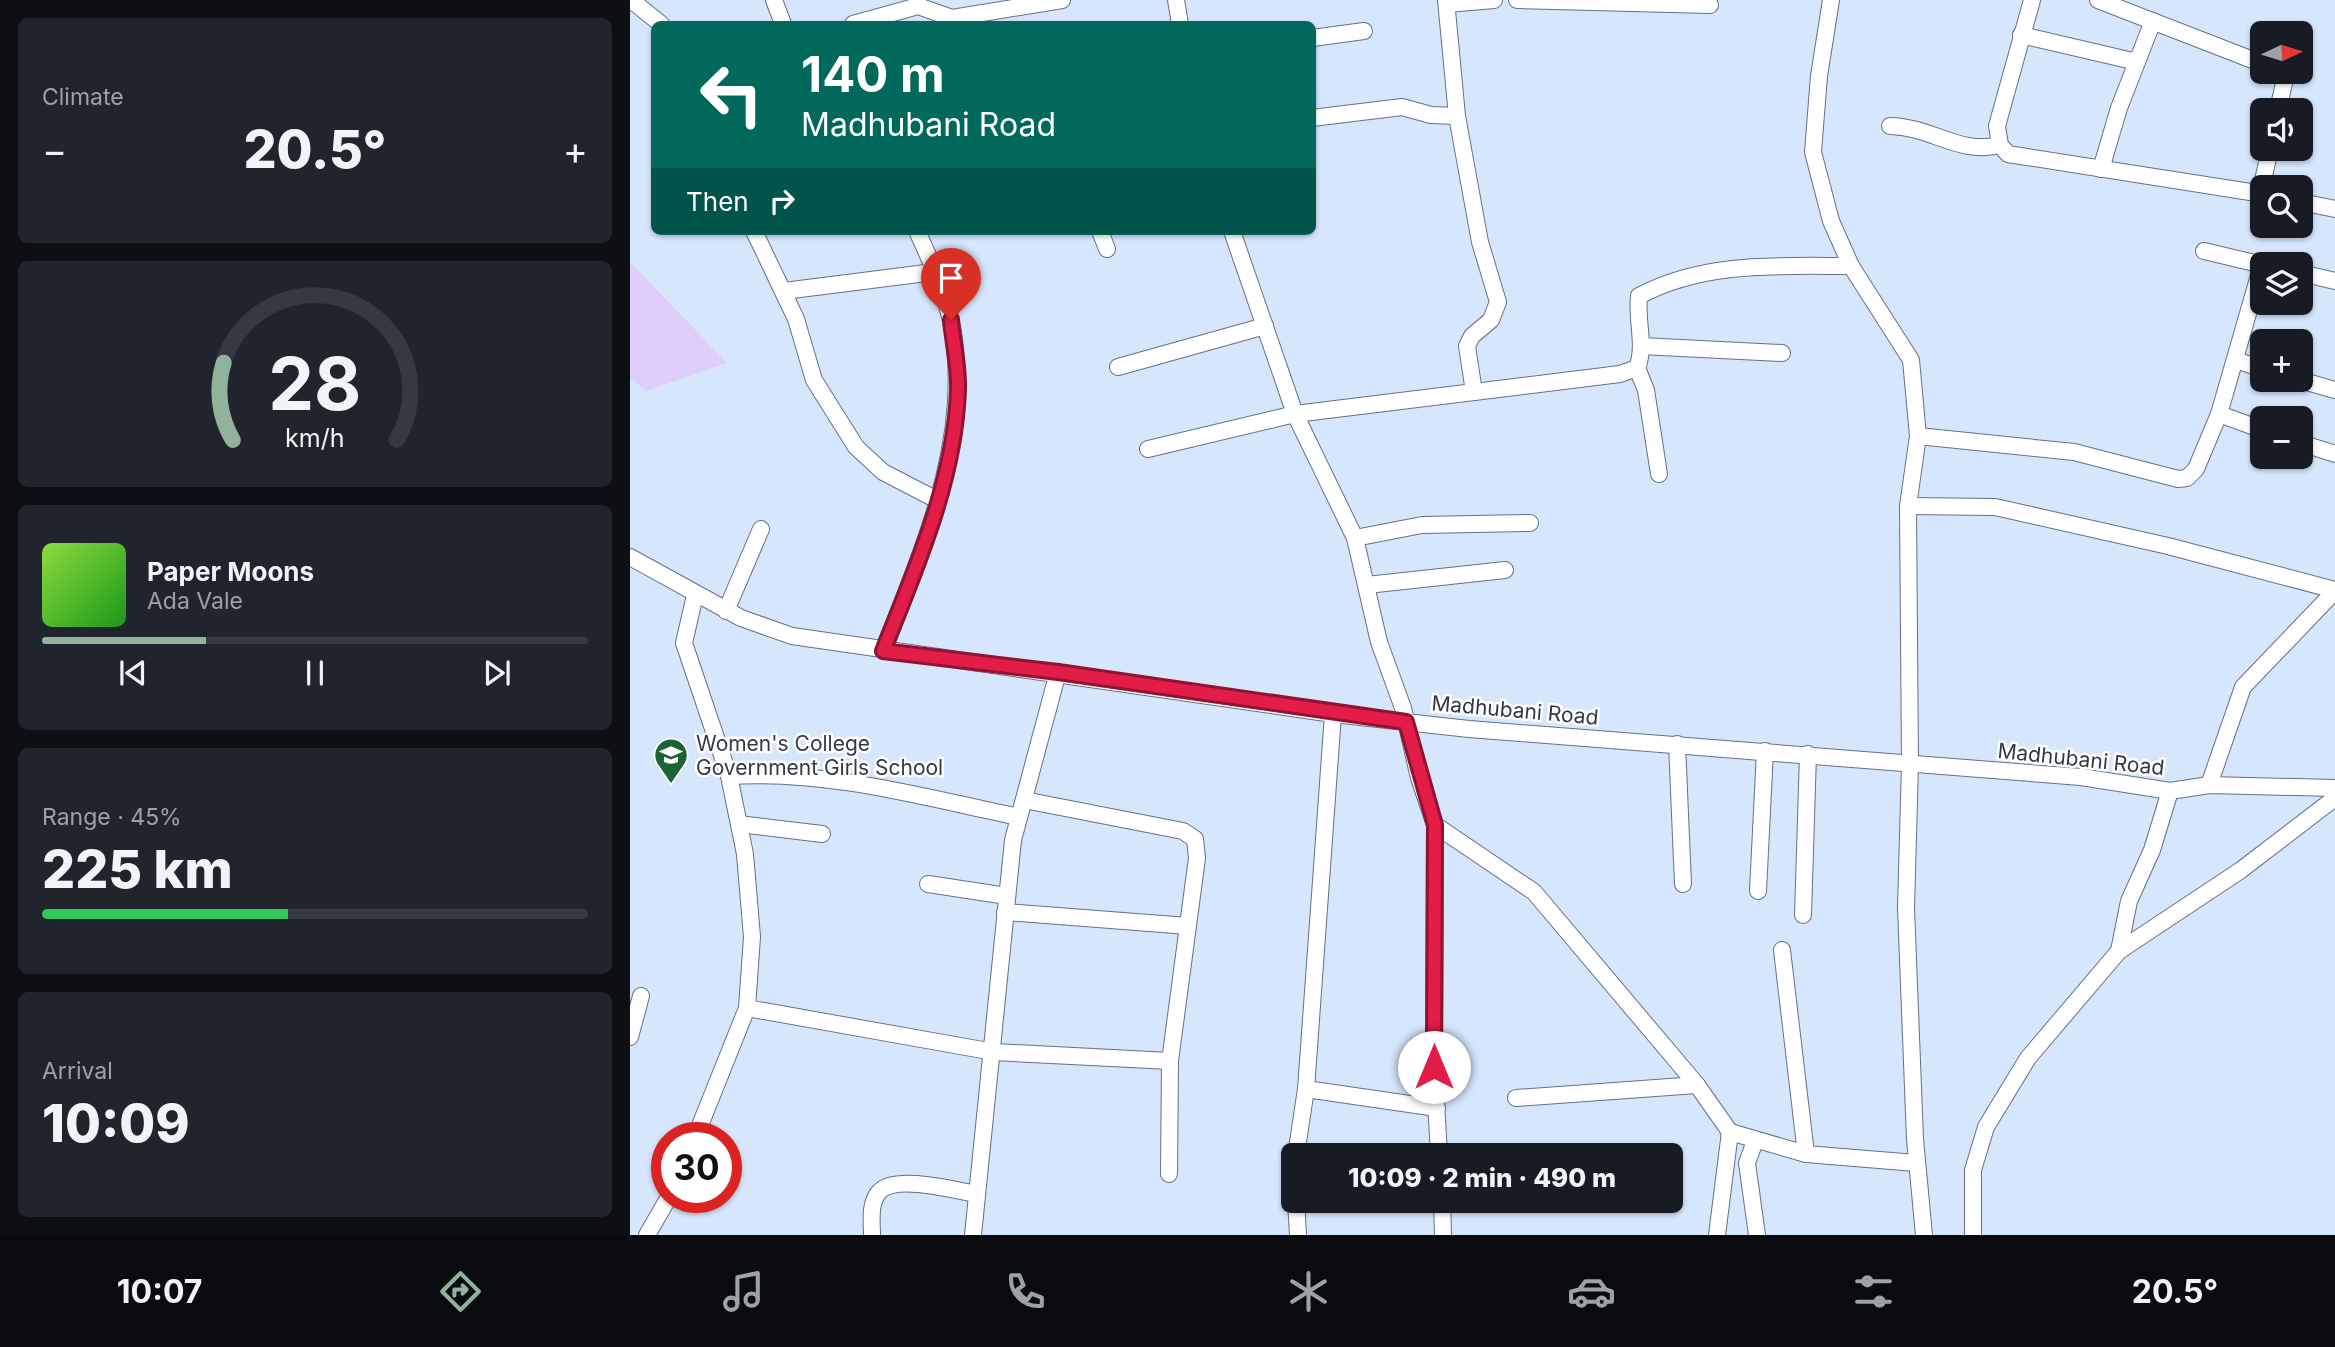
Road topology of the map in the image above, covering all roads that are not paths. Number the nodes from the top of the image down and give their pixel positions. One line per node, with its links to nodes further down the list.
1 (631, 0): 12 (street)
2 (774, 0): 13 (street)
3 (1062, 0): 14 (street)
4 (1177, 0): 15 (street)
5 (1494, 0): 10 (street)
6 (1517, 0): 11 (street)
7 (1831, 0): 37 (street)
8 (2032, 0): 18 (street)
9 (2098, 0): 16 (street)
10 (1446, 2): 22 (street)
11 (1710, 5)
12 (657, 21)
13 (782, 21)
14 (864, 21)
15 (1180, 21)
16 (2153, 21): 20 (street); 21 (street)
17 (1364, 31): 19 (street)
18 (2021, 35): 21 (street); 25 (street)
19 (1316, 37)
20 (2250, 59)
21 (2137, 62): 26 (street)
22 (1457, 116): 23 (street); 52 (street)
23 (1316, 118)
24 (1890, 126): 25 (street)
25 (2000, 145): 26 (street)
26 (2101, 169): 27 (street)
27 (2250, 192)
28 (2313, 204): 29 (street)
29 (2335, 209)
30 (756, 235): 41 (street)
31 (919, 235): 38 (street)
32 (1102, 235): 34 (street)
33 (1233, 235): 43 (street)
34 (1107, 249)
35 (2204, 251): 36 (street)
36 (2250, 262)
37 (1851, 266): 44 (street); 56 (street)
38 (934, 272): 41 (street); 61 (street)
39 (2313, 276): 40 (street)
40 (2335, 281)
41 (784, 291): 61 (street)
42 (2250, 307): 46 (street)
43 (1265, 326): 48 (street); 53 (street)
44 (1641, 346): 45 (street); 49 (street)
45 (1782, 353)
46 (2235, 360): 47 (street); 54 (street)
47 (2250, 365)
48 (1118, 368)
49 (1637, 369): 52 (street); 60 (street)
50 (2313, 384): 51 (street)
51 (2335, 390)
52 (1475, 392): 53 (street)
53 (1295, 414): 58 (street); 65 (street)
54 (2219, 415): 55 (street); 56 (street)
55 (2250, 426)
56 (1918, 436): 62 (street)
57 (2313, 447): 59 (street)
58 (1148, 449)
59 (2335, 454)
60 (1659, 474)
61 (937, 500): 72 (street)
62 (1908, 506): 69 (street); 79 (street)
63 (1530, 523): 65 (street)
64 (761, 529): 71 (street)
65 (1355, 538): 68 (street)
66 (630, 557): 70 (street, Madhubani Road)
67 (1505, 570): 68 (street)
68 (1367, 585): 75 (street)
69 (2335, 590): 81 (street)
70 (695, 595): 71 (street, Madhubani Road); 80 (street)
71 (726, 611): 72 (street, Madhubani Road)
72 (883, 651): 73 (street, Madhubani Road)
73 (1058, 672): 74 (street, Madhubani Road); 85 (street)
74 (1333, 713): 75 (street, Madhubani Road); 104 (street)
75 (1406, 722): 76 (street, Madhubani Road); 88 (street)
76 (1677, 744): 77 (street, Madhubani Road); 91 (street)
77 (1765, 751): 78 (street, Madhubani Road); 92 (street)
78 (1808, 754): 79 (street, Madhubani Road); 94 (street)
79 (1910, 764): 83 (street, Madhubani Road); 113 (street)
80 (729, 776): 86 (street); 87 (street)
81 (2209, 785): 82 (street, Madhubani Road); 83 (street, Madhubani Road)
82 (2335, 788)
83 (2170, 791): 97 (street)
84 (2335, 798): 97 (street)
85 (1024, 800): 86 (street); 95 (street)
86 (1020, 817): 93 (street)
87 (739, 824): 89 (street); 99 (street)
88 (1435, 825): 103 (street); 106 (street)
89 (822, 834)
90 (928, 884): 93 (street)
91 (1683, 884)
92 (1758, 891)
93 (1006, 904): 95 (street); 101 (street)
94 (1803, 915)
95 (1188, 926): 102 (street)
96 (1782, 950): 112 (street)
97 (2119, 951): 127 (street)
98 (641, 996): 100 (street)
99 (747, 1008): 101 (street); 107 (street)
100 (630, 1037)
101 (990, 1051): 102 (street); 115 (street)
102 (1170, 1061): 114 (street)
103 (1697, 1085): 105 (street); 108 (street)
104 (1306, 1089): 106 (street); 110 (street)
105 (1516, 1098)
106 (1437, 1108): 111 (street)
107 (701, 1122)
108 (1730, 1132): 109 (street); 124 (street)
109 (1755, 1141): 112 (street); 125 (street)
110 (1298, 1143)
111 (1438, 1143)
112 (1806, 1154): 113 (street)
113 (1916, 1163): 126 (street)
114 (1169, 1174)
115 (976, 1194): 120 (street); 121 (street)
116 (660, 1213): 119 (street)
117 (1297, 1213): 122 (street)
118 (1443, 1213): 123 (street)
119 (647, 1235)
120 (872, 1235)
121 (973, 1235)
122 (1298, 1235)
123 (1444, 1235)
124 (1717, 1235)
125 (1757, 1235)
126 (1924, 1235)
127 (1973, 1235)

